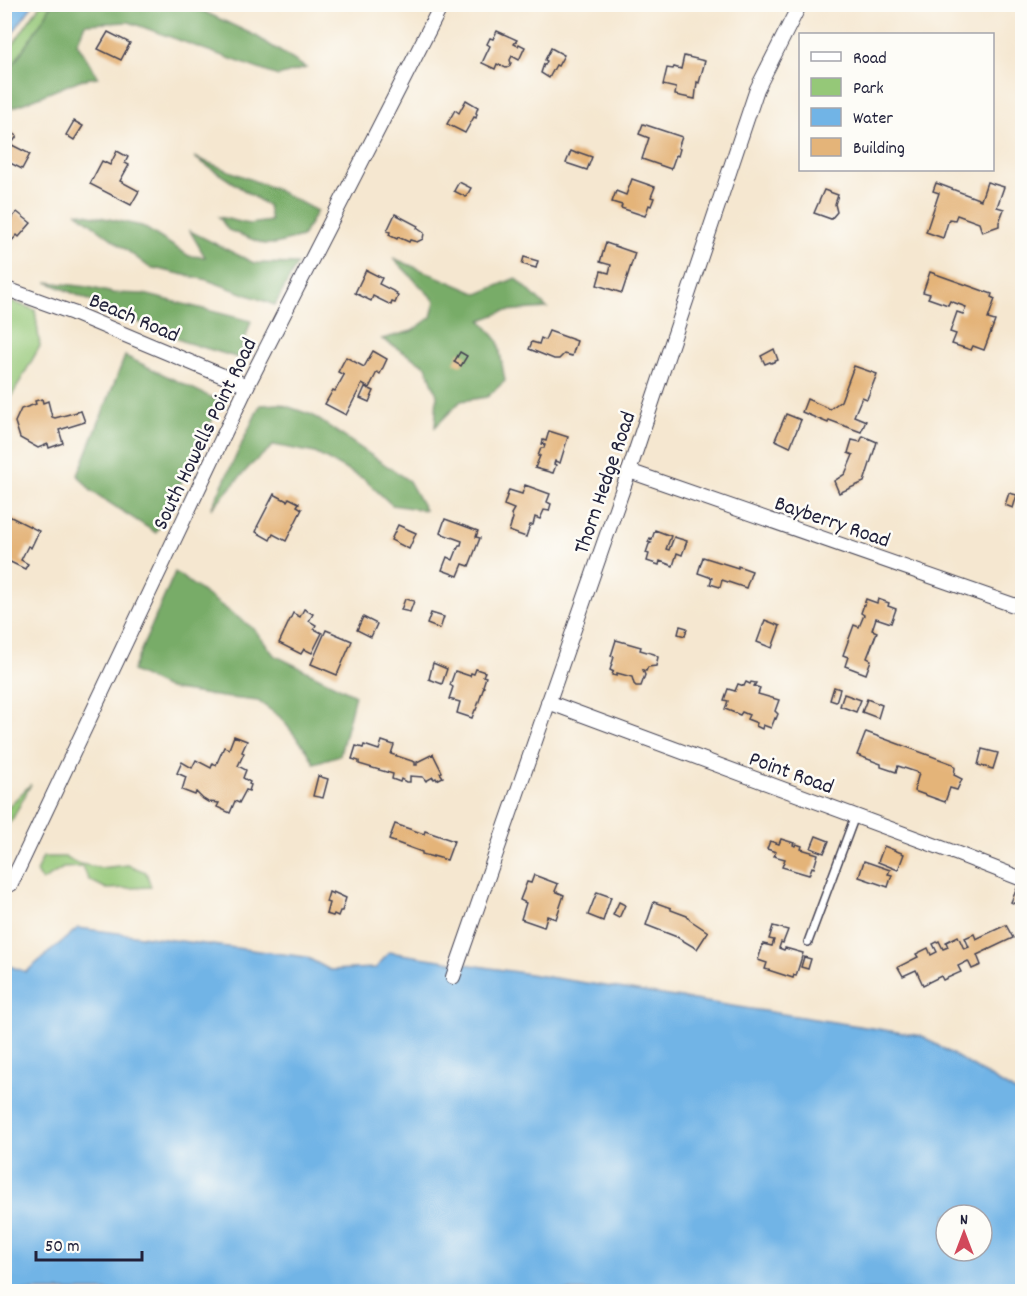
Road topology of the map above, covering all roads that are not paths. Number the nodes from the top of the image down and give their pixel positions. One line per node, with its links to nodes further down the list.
1 (442, 4): 4 (street, South Howells Point Road)
2 (800, 4): 5 (street, Thorn Hedge Road)
3 (4, 288): 4 (street, Beach Road)
4 (248, 386): 10 (street, South Howells Point Road)
5 (629, 471): 6 (street, Bayberry Road); 7 (street, Thorn Hedge Road)
6 (1023, 608)
7 (548, 702): 8 (street, Point Road); 12 (street, Thorn Hedge Road)
8 (855, 816): 9 (street, Point Road); 11 (lane)
9 (1023, 879)
10 (11, 884)
11 (808, 942)
12 (453, 977)

